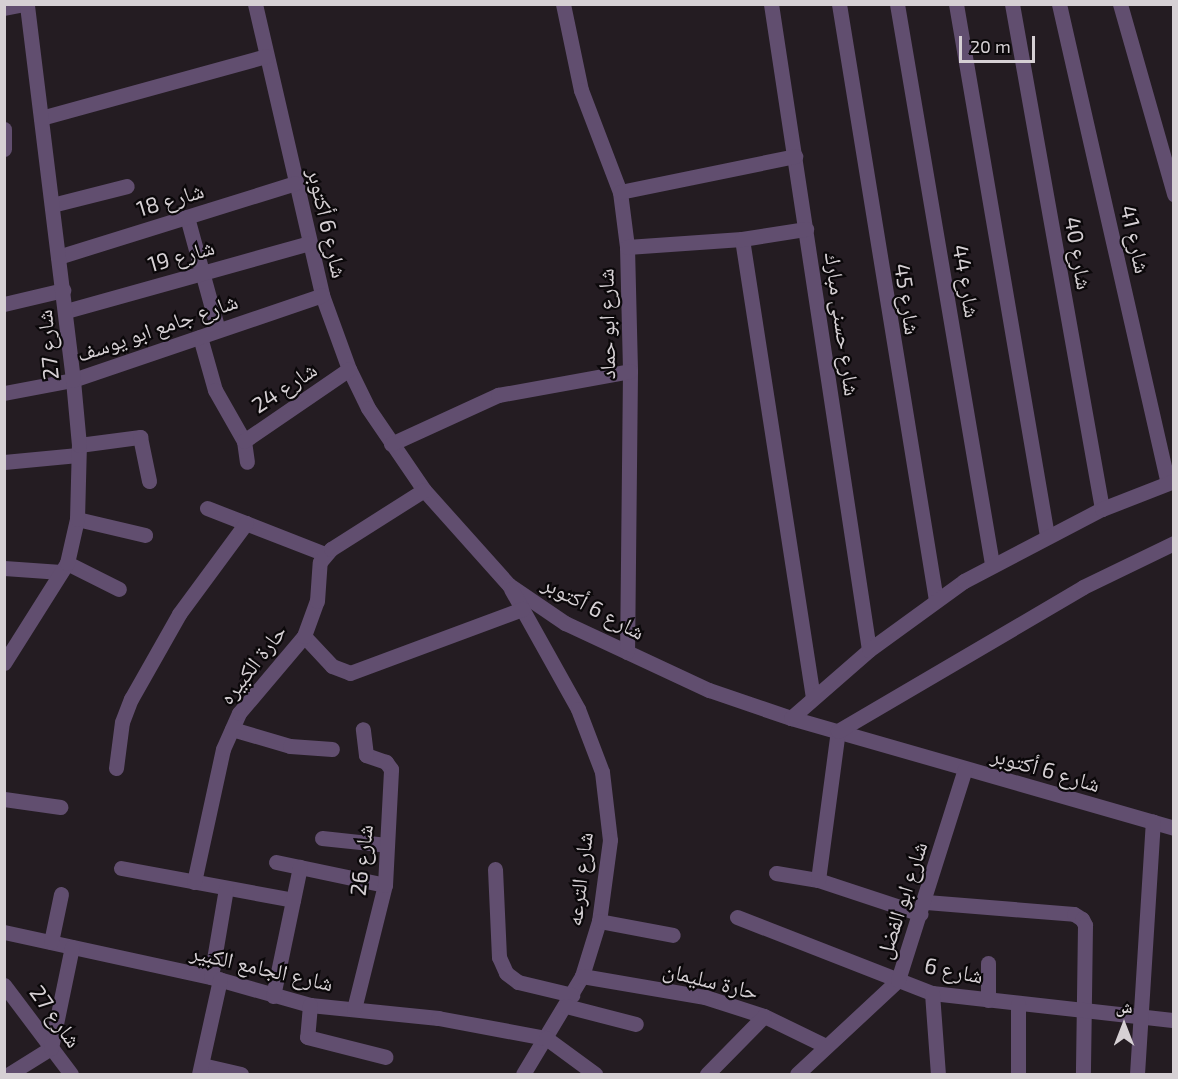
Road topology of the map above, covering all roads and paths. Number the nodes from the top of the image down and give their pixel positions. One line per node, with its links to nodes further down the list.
1 (26, 4): 11 (street); 13 (street, شارع 27)
2 (255, 4): 12 (street, شارع 6 أكتوبر)
3 (562, 4): 19 (street, شارع ابو حماد)
4 (771, 4): 16 (street, شارع حسنى مبارك)
5 (839, 4): 60 (street, شارع 45)
6 (897, 4): 55 (street, شارع 44)
7 (956, 4): 52 (street)
8 (1012, 4): 48 (street, شارع 40)
9 (1059, 4): 45 (street, شارع 41)
10 (1120, 4): 20 (street)
11 (4, 8)
12 (266, 56): 13 (street); 17 (street, شارع 6 أكتوبر)
13 (41, 118): 21 (street, شارع 27)
14 (4, 129): 15 (street)
15 (4, 149)
16 (795, 156): 19 (street); 23 (street, شارع حسنى مبارك)
17 (296, 183): 22 (street, شارع 18); 25 (street, شارع 6 أكتوبر)
18 (128, 186): 21 (street)
19 (620, 192): 26 (street, شارع ابو حماد)
20 (1173, 194)
21 (52, 205): 27 (street, شارع 27)
22 (188, 217): 27 (street, شارع 18); 28 (street)
23 (806, 229): 24 (street); 63 (street, شارع حسنى مبارك)
24 (742, 239): 26 (street); 66 (street)
25 (309, 243): 28 (street, شارع 19); 30 (street, شارع 6 أكتوبر)
26 (627, 247): 36 (street, شارع ابو حماد)
27 (58, 257): 29 (street, شارع 27)
28 (202, 273): 32 (street, شارع 19); 33 (street)
29 (63, 290): 31 (street); 32 (street, شارع 27)
30 (322, 295): 33 (street, شارع جامع ابو يوسف); 35 (street, شارع 6 أكتوبر)
31 (4, 304)
32 (66, 311): 37 (street, شارع 27)
33 (218, 330): 34 (street, شارع جامع ابو يوسف)
34 (200, 337): 37 (street, شارع جامع ابو يوسف); 39 (street)
35 (349, 369): 39 (street, شارع 24); 40 (street, شارع 6 أكتوبر)
36 (630, 371): 40 (street); 64 (street, شارع ابو حماد)
37 (73, 380): 38 (street, شارع جامع ابو يوسف); 41 (street, شارع 27)
38 (4, 393)
39 (244, 441): 43 (street)
40 (391, 444): 46 (street, شارع 6 أكتوبر)
41 (79, 450): 42 (street); 44 (street); 49 (street, شارع 27)
42 (4, 462)
43 (247, 462)
44 (149, 481)
45 (1171, 482): 48 (street)
46 (424, 490): 54 (street); 58 (street, شارع 6 أكتوبر)
47 (207, 508): 50 (street)
48 (1102, 509): 52 (street)
49 (76, 519): 51 (street); 57 (street, شارع 27)
50 (246, 523): 54 (street); 72 (street)
51 (145, 535)
52 (1047, 536): 55 (street)
53 (1173, 543): 70 (street)
54 (325, 554): 62 (street, حارة الكبيره)
55 (992, 564): 60 (street)
56 (4, 568): 57 (street)
57 (64, 568): 59 (street); 65 (street, شارع 27)
58 (509, 585): 61 (street, شارع الترعه); 64 (street, شارع 6 أكتوبر)
59 (119, 589)
60 (936, 600): 63 (street)
61 (522, 609): 62 (street); 93 (street, شارع الترعه)
62 (304, 636): 68 (street, حارة الكبيره)
63 (869, 650): 66 (street)
64 (627, 652): 67 (street, شارع 6 أكتوبر)
65 (4, 663)
66 (813, 698): 67 (street)
67 (791, 718): 70 (street, شارع 6 أكتوبر)
68 (232, 729): 71 (street); 86 (street, حارة الكبيره)
69 (363, 729): 79 (street, شارع 26)
70 (838, 731): 73 (street, شارع 6 أكتوبر); 85 (street)
71 (332, 749)
72 (116, 768)
73 (965, 769): 76 (street, شارع 6 أكتوبر); 91 (street, شارع ابو الفضل)
74 (4, 799): 75 (street)
75 (60, 807)
76 (1153, 822): 77 (street, شارع 6 أكتوبر); 112 (street)
77 (1173, 828)
78 (322, 837): 79 (street)
79 (387, 845): 87 (street, شارع 26)
80 (276, 862): 81 (street)
81 (300, 867): 87 (street); 90 (street)
82 (121, 868): 86 (street)
83 (495, 869): 105 (street)
84 (776, 873): 85 (street)
85 (818, 880): 91 (street)
86 (194, 882): 88 (street)
87 (385, 885): 109 (street, شارع 26)
88 (226, 888): 90 (street); 100 (street)
89 (61, 894): 96 (street)
90 (292, 900): 104 (street)
91 (923, 908): 101 (street, شارع ابو الفضل); 110 (street)
92 (737, 917): 101 (street, شارع 6)
93 (600, 921): 95 (street); 99 (street, شارع الترعه)
94 (4, 932): 96 (street, شارع الجامع الكبير)
95 (673, 935)
96 (51, 942): 97 (street, شارع الجامع الكبير)
97 (72, 947): 100 (street, شارع الجامع الكبير); 117 (street)
98 (988, 963): 106 (street)
99 (582, 976): 105 (street, شارع الترعه); 111 (street, حارة سليمان)
100 (215, 978): 104 (street, شارع الجامع الكبير); 119 (street)
101 (898, 980): 103 (street, شارع 6); 116 (street, شارع ابو الفضل)
102 (4, 985): 117 (street, شارع 27)
103 (932, 993): 106 (street, شارع 6); 127 (street)
104 (273, 996): 108 (street, شارع الجامع الكبير)
105 (569, 1000): 114 (street); 115 (street, شارع الترعه)
106 (987, 1000): 107 (street, شارع 6)
107 (1018, 1004): 110 (street, شارع 6); 128 (street)
108 (310, 1005): 109 (street, شارع الجامع الكبير); 118 (street)
109 (354, 1009): 115 (street, شارع الجامع الكبير)
110 (1084, 1011): 112 (street, شارع 6); 129 (street)
111 (764, 1016): 116 (street, حارة سليمان); 125 (street)
112 (1138, 1016): 113 (street, شارع 6); 130 (street)
113 (1173, 1020)
114 (636, 1024)
115 (546, 1038): 123 (street, شارع الترعه); 124 (street)
116 (824, 1045): 126 (street, شارع ابو الفضل)
117 (51, 1048): 120 (street); 121 (street, شارع 27)
118 (386, 1057)
119 (200, 1070): 122 (street)
120 (9, 1074)
121 (71, 1074)
122 (241, 1074)
123 (522, 1074)
124 (595, 1074)
125 (707, 1074)
126 (797, 1074)
127 (938, 1074)
128 (1018, 1074)
129 (1083, 1074)
130 (1137, 1074)

